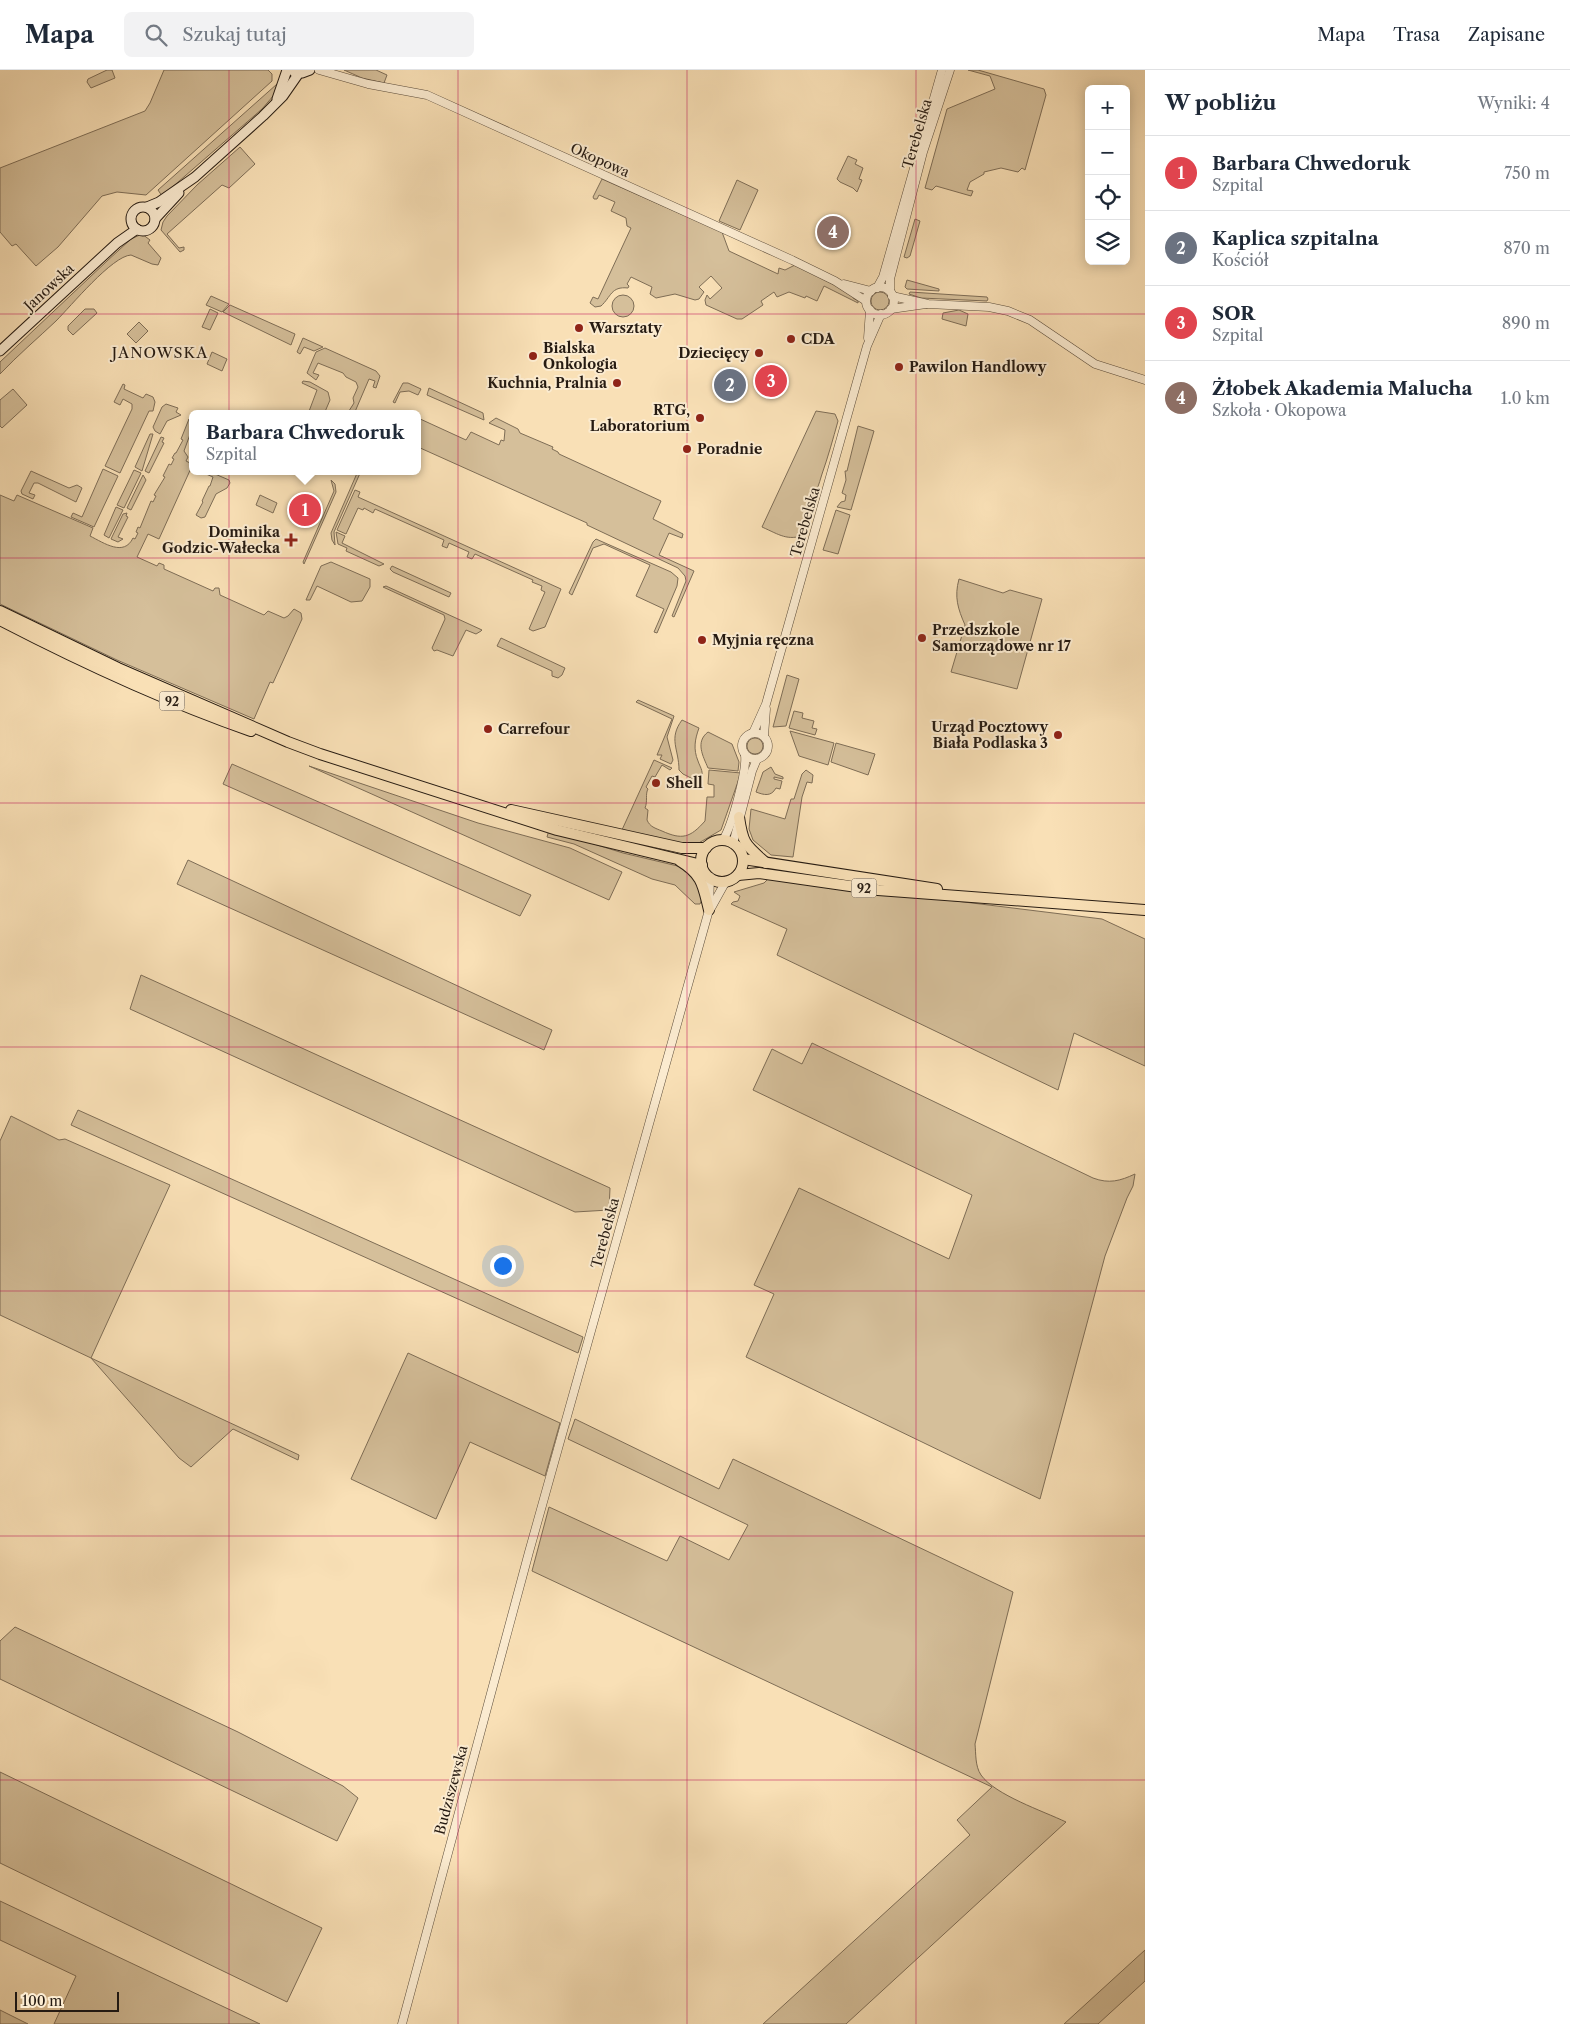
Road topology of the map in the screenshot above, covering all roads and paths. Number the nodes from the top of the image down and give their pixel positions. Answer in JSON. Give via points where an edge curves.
{"nodes":[{"id":1,"x":288,"y":70,"type":"edge"},
{"id":2,"x":310,"y":70,"type":"edge"},
{"id":3,"x":320,"y":70,"type":"edge"},
{"id":4,"x":336,"y":70,"type":"edge"},
{"id":5,"x":942,"y":70,"type":"edge"},
{"id":6,"x":950,"y":70,"type":"edge"},
{"id":7,"x":299,"y":73,"type":"junction"},
{"id":8,"x":349,"y":78,"type":"junction"},
{"id":9,"x":275,"y":104,"type":"junction"},
{"id":10,"x":188,"y":183,"type":"junction"},
{"id":11,"x":147,"y":207,"type":"junction"},
{"id":12,"x":155,"y":219,"type":"junction"},
{"id":13,"x":135,"y":227,"type":"junction"},
{"id":14,"x":835,"y":282,"type":"junction"},
{"id":15,"x":874,"y":289,"type":"junction"},
{"id":16,"x":891,"y":294,"type":"junction"},
{"id":17,"x":866,"y":301,"type":"junction"},
{"id":18,"x":928,"y":304,"type":"junction"},
{"id":19,"x":891,"y":309,"type":"junction"},
{"id":20,"x":870,"y":310,"type":"junction"},
{"id":21,"x":881,"y":314,"type":"junction"},
{"id":22,"x":867,"y":346,"type":"junction"},
{"id":23,"x":0,"y":351,"type":"edge"},
{"id":24,"x":1145,"y":380,"type":"edge"},
{"id":25,"x":0,"y":610,"type":"edge"},
{"id":26,"x":0,"y":620,"type":"edge"},
{"id":27,"x":766,"y":704,"type":"junction"},
{"id":28,"x":753,"y":733,"type":"junction"},
{"id":29,"x":764,"y":736,"type":"junction"},
{"id":30,"x":288,"y":742,"type":"junction"},
{"id":31,"x":745,"y":755,"type":"junction"},
{"id":32,"x":758,"y":759,"type":"junction"},
{"id":33,"x":487,"y":807,"type":"junction"},
{"id":34,"x":739,"y":817,"type":"junction"},
{"id":35,"x":728,"y":842,"type":"junction"},
{"id":36,"x":706,"y":848,"type":"junction"},
{"id":37,"x":672,"y":857,"type":"junction"},
{"id":38,"x":743,"y":859,"type":"junction"},
{"id":39,"x":767,"y":864,"type":"junction"},
{"id":40,"x":702,"y":865,"type":"junction"},
{"id":41,"x":738,"y":875,"type":"junction"},
{"id":42,"x":710,"y":877,"type":"junction"},
{"id":43,"x":726,"y":881,"type":"junction"},
{"id":44,"x":992,"y":897,"type":"junction"},
{"id":45,"x":710,"y":910,"type":"junction"},
{"id":46,"x":1145,"y":910,"type":"edge"},
{"id":47,"x":526,"y":1564,"type":"joint"},
{"id":48,"x":402,"y":2024,"type":"edge"}],
"edges":[{"from":1,"to":7,"type":"main road"},
{"from":1,"to":9,"type":"main road"},
{"from":2,"to":7,"type":"main road"},
{"from":3,"to":8,"type":"street","name":"Okopowa"},
{"from":4,"to":8,"type":"street","name":"Okopowa"},
{"from":5,"to":15,"type":"street","name":"Terebelska","via":[[884,274]]},
{"from":6,"to":16,"type":"street","name":"Terebelska","via":[[890,279]]},
{"from":7,"to":9,"type":"main road"},
{"from":8,"to":14,"type":"street","name":"Okopowa","via":[[427,96]]},
{"from":9,"to":10,"type":"main road"},
{"from":10,"to":11,"type":"main road"},
{"from":10,"to":12,"type":"main road"},
{"from":11,"to":12,"type":"main road"},
{"from":11,"to":13,"type":"main road","via":[[134,211],[131,219]]},
{"from":12,"to":13,"type":"main road","via":[[148,230]]},
{"from":13,"to":23,"type":"main road","name":"Janowska"},
{"from":14,"to":15,"type":"street","name":"Okopowa"},
{"from":14,"to":17,"type":"street","name":"Okopowa"},
{"from":15,"to":16,"type":"street","via":[[884,288]]},
{"from":15,"to":17,"type":"street"},
{"from":16,"to":18,"type":"street"},
{"from":16,"to":19,"type":"street","via":[[894,302]]},
{"from":17,"to":20,"type":"street"},
{"from":18,"to":19,"type":"street"},
{"from":18,"to":24,"type":"street","via":[[1008,311],[1030,320],[1095,364]]},
{"from":19,"to":21,"type":"street"},
{"from":20,"to":21,"type":"street"},
{"from":20,"to":22,"type":"street","name":"Terebelska"},
{"from":21,"to":22,"type":"street","name":"Terebelska"},
{"from":22,"to":27,"type":"street","name":"Terebelska"},
{"from":25,"to":30,"type":"main road","number":"92","via":[[118,668]]},
{"from":26,"to":30,"type":"main road","number":"92","via":[[176,702]]},
{"from":27,"to":28,"type":"street","name":"Terebelska"},
{"from":27,"to":29,"type":"street","name":"Terebelska"},
{"from":28,"to":29,"type":"street"},
{"from":28,"to":31,"type":"street","via":[[742,741]]},
{"from":29,"to":32,"type":"street","via":[[768,748]]},
{"from":30,"to":33,"type":"main road","number":"92","via":[[390,778]]},
{"from":31,"to":32,"type":"street"},
{"from":31,"to":35,"type":"street","via":[[745,769],[728,830]]},
{"from":32,"to":34,"type":"street"},
{"from":33,"to":36,"type":"main road","number":"92","via":[[682,848]]},
{"from":33,"to":37,"type":"main road","number":"92","via":[[564,832]]},
{"from":34,"to":35,"type":"street"},
{"from":34,"to":39,"type":"main road","via":[[746,846]]},
{"from":35,"to":36,"type":"main road","number":"92","via":[[712,842]]},
{"from":35,"to":38,"type":"main road","via":[[740,850]]},
{"from":36,"to":40,"type":"main road"},
{"from":37,"to":40,"type":"main road","number":"92"},
{"from":37,"to":45,"type":"main road","via":[[698,876]]},
{"from":38,"to":39,"type":"main road","number":"92"},
{"from":38,"to":41,"type":"main road"},
{"from":39,"to":44,"type":"main road","number":"92"},
{"from":40,"to":42,"type":"main road"},
{"from":41,"to":43,"type":"main road","number":"92"},
{"from":41,"to":44,"type":"main road","number":"92","via":[[759,873],[878,890]]},
{"from":42,"to":43,"type":"main road"},
{"from":42,"to":45,"type":"street","name":"Terebelska"},
{"from":43,"to":45,"type":"street","name":"Terebelska"},
{"from":44,"to":46,"type":"main road","number":"92"},
{"from":45,"to":47,"type":"street","name":"Terebelska"},
{"from":47,"to":48,"type":"street","name":"Budziszewska"}]}
